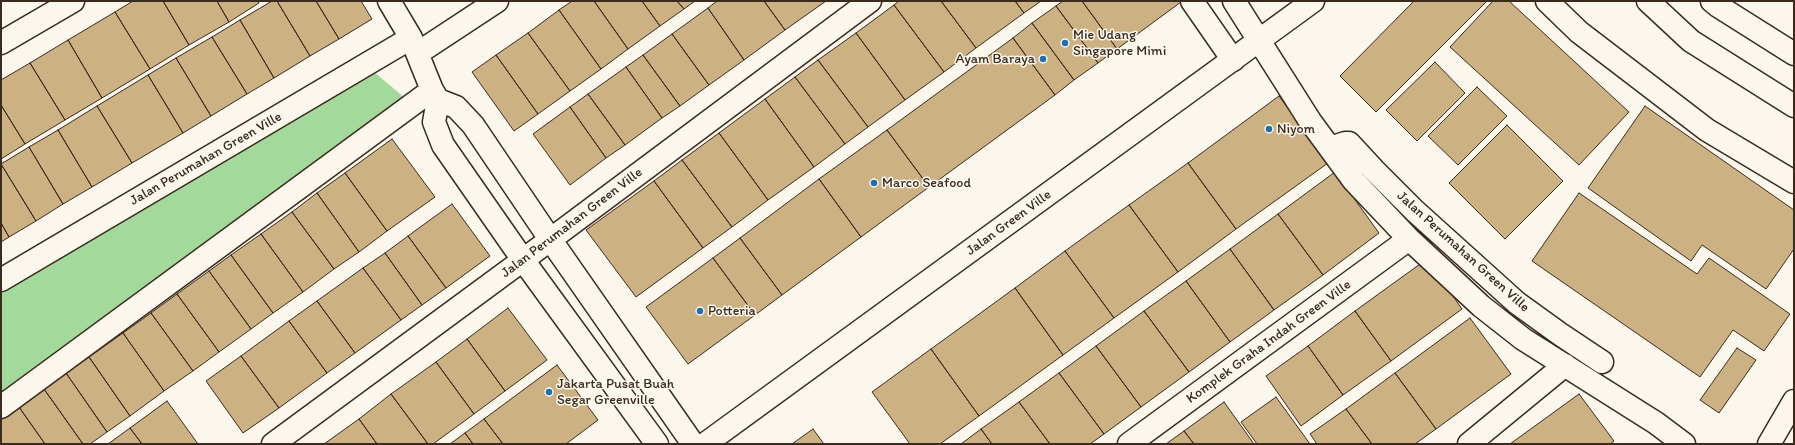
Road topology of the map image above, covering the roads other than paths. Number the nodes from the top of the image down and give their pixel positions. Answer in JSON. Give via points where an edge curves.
{"nodes":[{"id":1,"x":73,"y":1,"type":"edge"},
{"id":2,"x":389,"y":1,"type":"edge"},
{"id":3,"x":497,"y":1,"type":"edge"},
{"id":4,"x":870,"y":1,"type":"edge"},
{"id":5,"x":1192,"y":1,"type":"edge"},
{"id":6,"x":1234,"y":1,"type":"edge"},
{"id":7,"x":1313,"y":1,"type":"edge"},
{"id":8,"x":1547,"y":1,"type":"edge"},
{"id":9,"x":1648,"y":1,"type":"edge"},
{"id":10,"x":1712,"y":1,"type":"edge"},
{"id":11,"x":1259,"y":41,"type":"junction"},
{"id":12,"x":1,"y":43,"type":"edge"},
{"id":13,"x":415,"y":46,"type":"junction"},
{"id":14,"x":1794,"y":54,"type":"edge"},
{"id":15,"x":1233,"y":60,"type":"junction"},
{"id":16,"x":435,"y":95,"type":"junction"},
{"id":17,"x":1794,"y":106,"type":"edge"},
{"id":18,"x":1330,"y":148,"type":"junction"},
{"id":19,"x":1794,"y":182,"type":"edge"},
{"id":20,"x":1415,"y":211,"type":"junction"},
{"id":21,"x":1404,"y":234,"type":"junction"},
{"id":22,"x":550,"y":239,"type":"junction"},
{"id":23,"x":523,"y":260,"type":"junction"},
{"id":24,"x":1,"y":280,"type":"edge"},
{"id":25,"x":1560,"y":334,"type":"junction"},
{"id":26,"x":1547,"y":354,"type":"junction"},
{"id":27,"x":1602,"y":362,"type":"dead end"},
{"id":28,"x":1565,"y":365,"type":"junction"},
{"id":29,"x":1794,"y":401,"type":"edge"},
{"id":30,"x":1,"y":407,"type":"edge"},
{"id":31,"x":273,"y":444,"type":"edge"},
{"id":32,"x":657,"y":444,"type":"edge"},
{"id":33,"x":693,"y":444,"type":"edge"},
{"id":34,"x":705,"y":444,"type":"edge"},
{"id":35,"x":1129,"y":444,"type":"edge"},
{"id":36,"x":1469,"y":444,"type":"edge"},
{"id":37,"x":1684,"y":444,"type":"edge"},
{"id":38,"x":1769,"y":444,"type":"edge"}],
"edges":[{"from":1,"to":12,"type":"street"},
{"from":2,"to":13,"type":"street"},
{"from":3,"to":13,"type":"street","name":"Jalan Perumahan Green Ville"},
{"from":4,"to":22,"type":"street","name":"Jalan Perumahan Green Ville"},
{"from":5,"to":15,"type":"street"},
{"from":6,"to":11,"type":"street","name":"Jalan Perumahan Green Ville"},
{"from":7,"to":11,"type":"street","name":"Jalan Green Ville"},
{"from":8,"to":19,"type":"street","via":[[1579,32],[1707,130]]},
{"from":9,"to":17,"type":"street","via":[[1691,41]]},
{"from":10,"to":14,"type":"street"},
{"from":11,"to":15,"type":"street","name":"Jalan Green Ville"},
{"from":11,"to":18,"type":"street","name":"Jalan Perumahan Green Ville"},
{"from":13,"to":16,"type":"street"},
{"from":13,"to":24,"type":"street","name":"Jalan Perumahan Green Ville"},
{"from":15,"to":34,"type":"street","name":"Jalan Green Ville"},
{"from":16,"to":22,"type":"street","via":[[456,108],[473,125]]},
{"from":16,"to":23,"type":"street","via":[[434,122],[443,145]]},
{"from":16,"to":30,"type":"street"},
{"from":18,"to":20,"type":"street","name":"Jalan Perumahan Green Ville","via":[[1350,143]]},
{"from":18,"to":21,"type":"street","name":"Jalan Perumahan Green Ville","via":[[1354,181]]},
{"from":20,"to":21,"type":"street","name":"Komplek Graha Indah Green Ville"},
{"from":20,"to":25,"type":"street","name":"Jalan Perumahan Green Ville","via":[[1517,303]]},
{"from":21,"to":26,"type":"street","name":"Jalan Perumahan Green Ville","via":[[1481,306]]},
{"from":21,"to":35,"type":"street","name":"Komplek Graha Indah Green Ville"},
{"from":22,"to":23,"type":"street","name":"Jalan Perumahan Green Ville"},
{"from":22,"to":33,"type":"street"},
{"from":23,"to":31,"type":"street","name":"Jalan Perumahan Green Ville"},
{"from":23,"to":32,"type":"street"},
{"from":25,"to":26,"type":"street"},
{"from":25,"to":27,"type":"street","name":"Jalan Perumahan Green Ville"},
{"from":26,"to":28,"type":"street","name":"Jalan Perumahan Green Ville"},
{"from":28,"to":36,"type":"street"},
{"from":28,"to":37,"type":"street","name":"Jalan Perumahan Green Ville"},
{"from":29,"to":38,"type":"street"}]}
